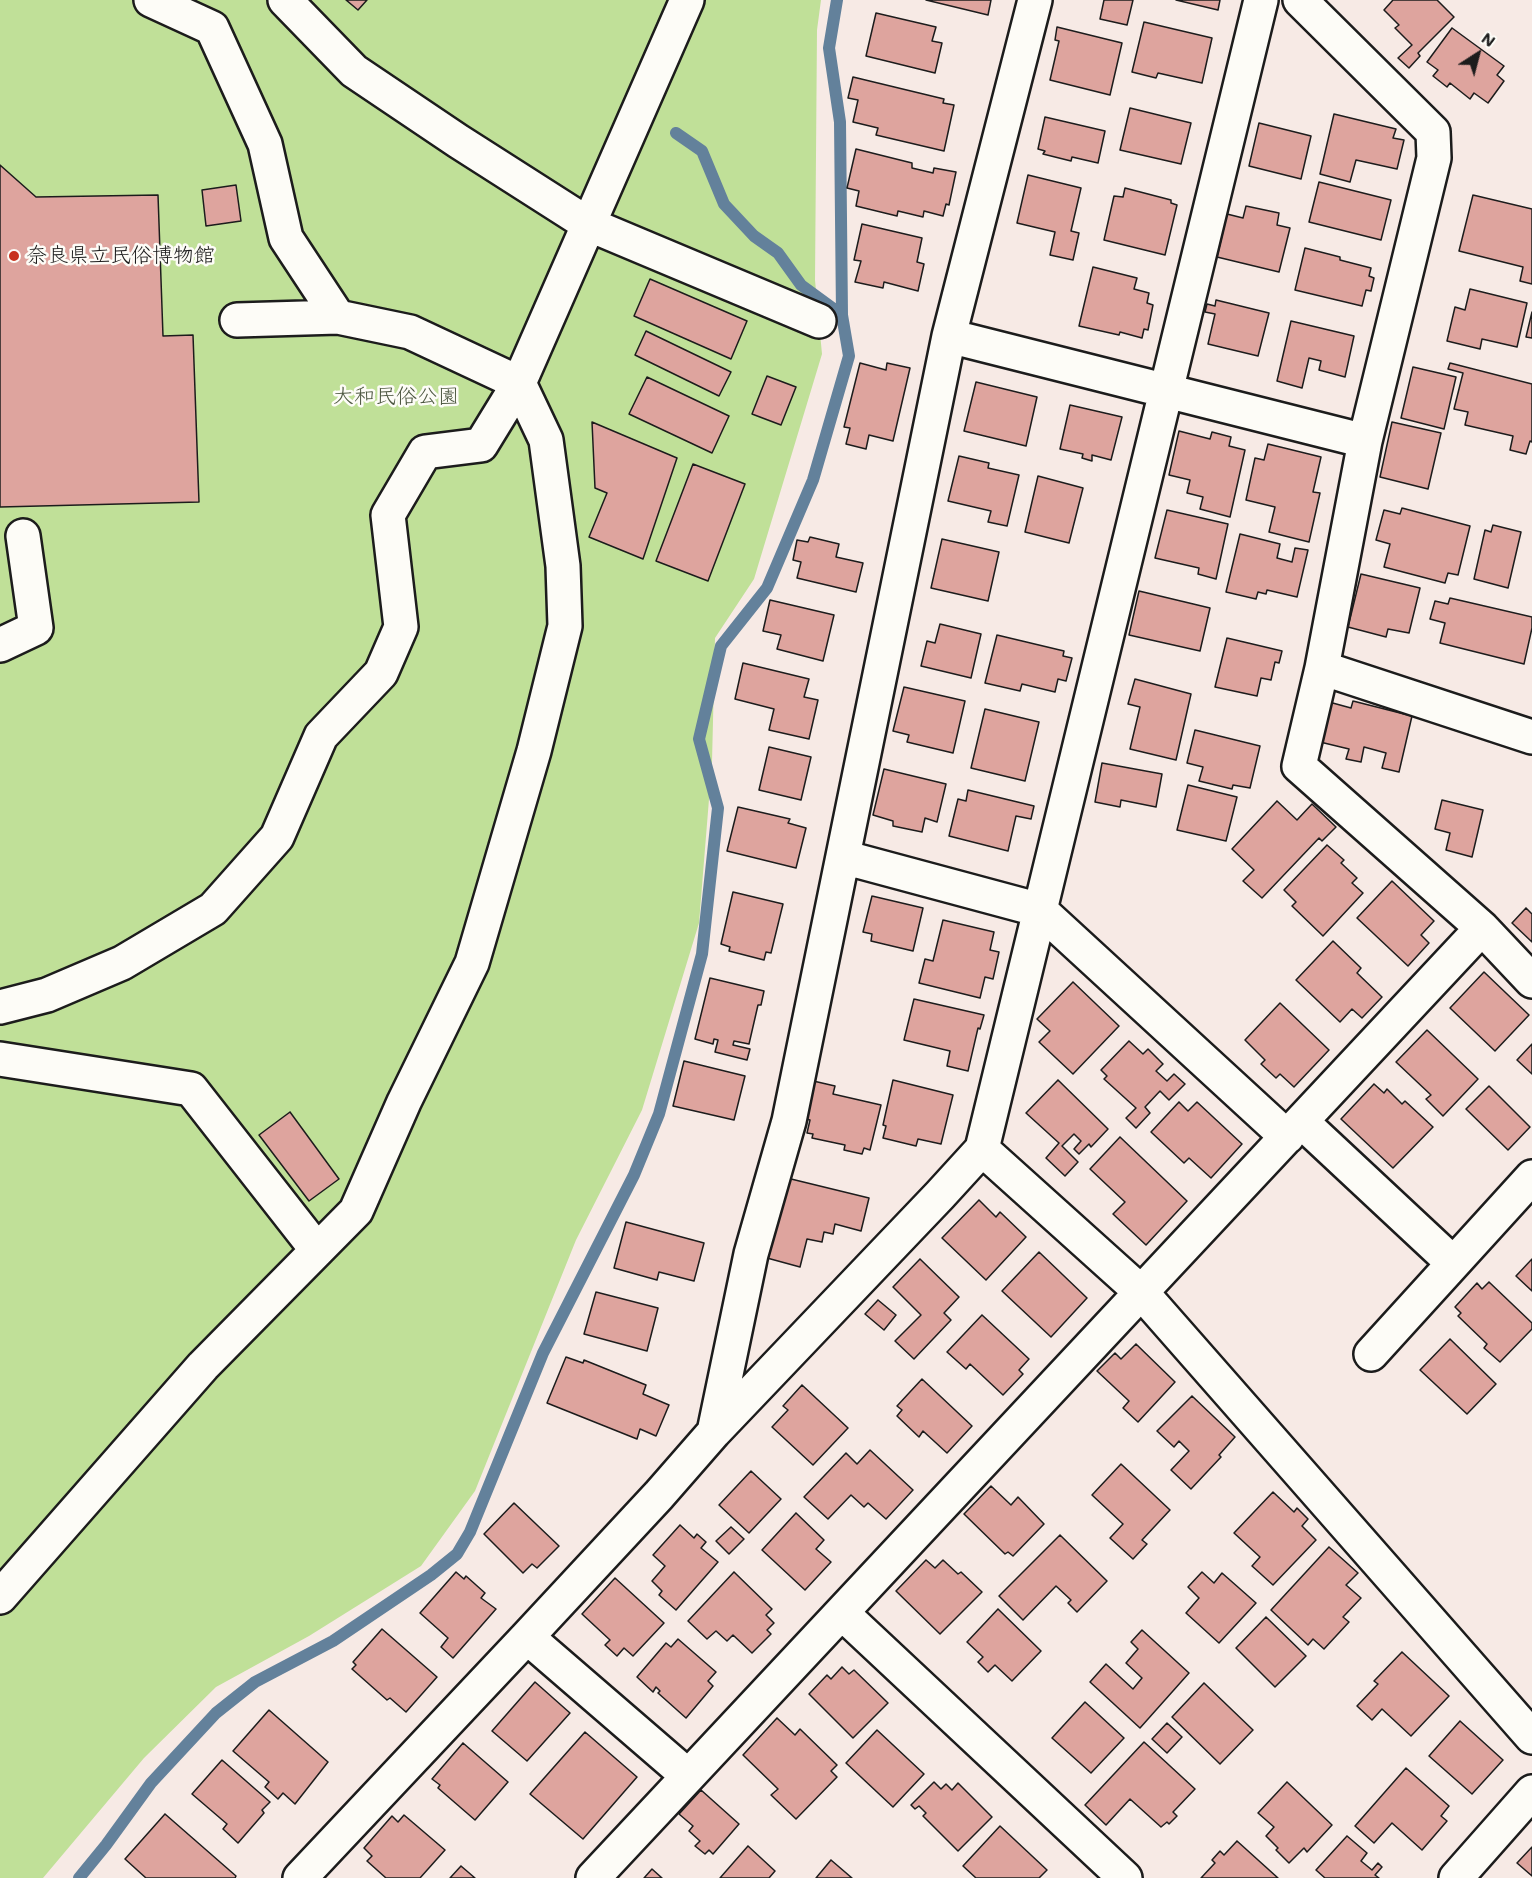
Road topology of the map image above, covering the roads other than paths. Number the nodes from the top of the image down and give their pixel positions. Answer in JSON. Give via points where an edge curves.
{"nodes":[{"id":1,"x":151,"y":0,"type":"edge"},
{"id":2,"x":285,"y":0,"type":"edge"},
{"id":3,"x":687,"y":0,"type":"edge"},
{"id":4,"x":1035,"y":0,"type":"edge"},
{"id":5,"x":1261,"y":0,"type":"edge"},
{"id":6,"x":1300,"y":0,"type":"edge"},
{"id":7,"x":588,"y":224,"type":"junction"},
{"id":8,"x":338,"y":317,"type":"junction"},
{"id":9,"x":237,"y":320,"type":"dead end"},
{"id":10,"x":819,"y":321,"type":"dead end"},
{"id":11,"x":949,"y":336,"type":"junction"},
{"id":12,"x":519,"y":383,"type":"junction"},
{"id":13,"x":1166,"y":391,"type":"junction"},
{"id":14,"x":1365,"y":441,"type":"junction"},
{"id":15,"x":23,"y":536,"type":"dead end"},
{"id":16,"x":0,"y":645,"type":"edge"},
{"id":17,"x":1322,"y":668,"type":"junction"},
{"id":18,"x":1532,"y":737,"type":"edge"},
{"id":19,"x":843,"y":857,"type":"junction"},
{"id":20,"x":1040,"y":910,"type":"junction"},
{"id":21,"x":1482,"y":928,"type":"junction"},
{"id":22,"x":1532,"y":981,"type":"edge"},
{"id":23,"x":0,"y":1007,"type":"edge"},
{"id":24,"x":0,"y":1059,"type":"edge"},
{"id":25,"x":1295,"y":1130,"type":"junction"},
{"id":26,"x":982,"y":1149,"type":"junction"},
{"id":27,"x":1532,"y":1177,"type":"edge"},
{"id":28,"x":317,"y":1250,"type":"junction"},
{"id":29,"x":1453,"y":1263,"type":"junction"},
{"id":30,"x":1142,"y":1293,"type":"junction"},
{"id":31,"x":1371,"y":1354,"type":"dead end"},
{"id":32,"x":714,"y":1432,"type":"junction"},
{"id":33,"x":0,"y":1597,"type":"edge"},
{"id":34,"x":842,"y":1613,"type":"junction"},
{"id":35,"x":527,"y":1637,"type":"junction"},
{"id":36,"x":1532,"y":1737,"type":"edge"},
{"id":37,"x":688,"y":1776,"type":"junction"},
{"id":38,"x":1532,"y":1792,"type":"edge"},
{"id":39,"x":300,"y":1878,"type":"edge"},
{"id":40,"x":593,"y":1878,"type":"edge"},
{"id":41,"x":1125,"y":1878,"type":"edge"},
{"id":42,"x":1456,"y":1878,"type":"edge"}],
"edges":[{"from":1,"to":8,"type":"street","via":[[212,28],[265,144],[286,238]]},
{"from":2,"to":7,"type":"street","via":[[354,71]]},
{"from":3,"to":7,"type":"street"},
{"from":4,"to":11,"type":"street"},
{"from":5,"to":13,"type":"street"},
{"from":6,"to":14,"type":"street","via":[[1433,132],[1434,158]]},
{"from":7,"to":10,"type":"street"},
{"from":7,"to":12,"type":"street"},
{"from":8,"to":9,"type":"street"},
{"from":8,"to":12,"type":"street","via":[[410,332]]},
{"from":11,"to":13,"type":"street"},
{"from":11,"to":19,"type":"street"},
{"from":12,"to":23,"type":"street","via":[[481,445],[425,452],[388,515],[401,627],[381,673],[321,736],[277,837],[213,909],[122,963],[47,995]]},
{"from":12,"to":28,"type":"street","via":[[546,440],[563,566],[565,626],[534,751],[472,963],[356,1211]]},
{"from":13,"to":14,"type":"street"},
{"from":13,"to":20,"type":"street"},
{"from":14,"to":17,"type":"street"},
{"from":15,"to":16,"type":"street","via":[[36,628]]},
{"from":17,"to":18,"type":"street"},
{"from":17,"to":21,"type":"street","via":[[1299,766]]},
{"from":19,"to":20,"type":"street"},
{"from":19,"to":32,"type":"street","via":[[789,1120],[751,1254]]},
{"from":20,"to":25,"type":"street"},
{"from":20,"to":26,"type":"street"},
{"from":21,"to":22,"type":"street"},
{"from":21,"to":25,"type":"street"},
{"from":24,"to":28,"type":"street","via":[[191,1089]]},
{"from":25,"to":29,"type":"street"},
{"from":25,"to":30,"type":"street"},
{"from":26,"to":30,"type":"street"},
{"from":26,"to":32,"type":"street"},
{"from":27,"to":29,"type":"street"},
{"from":28,"to":33,"type":"street","via":[[202,1366]]},
{"from":29,"to":31,"type":"street"},
{"from":30,"to":34,"type":"street"},
{"from":30,"to":36,"type":"street"},
{"from":32,"to":35,"type":"street"},
{"from":34,"to":37,"type":"street"},
{"from":34,"to":41,"type":"street"},
{"from":35,"to":37,"type":"street"},
{"from":35,"to":39,"type":"street"},
{"from":37,"to":40,"type":"street"},
{"from":38,"to":42,"type":"street"}]}
